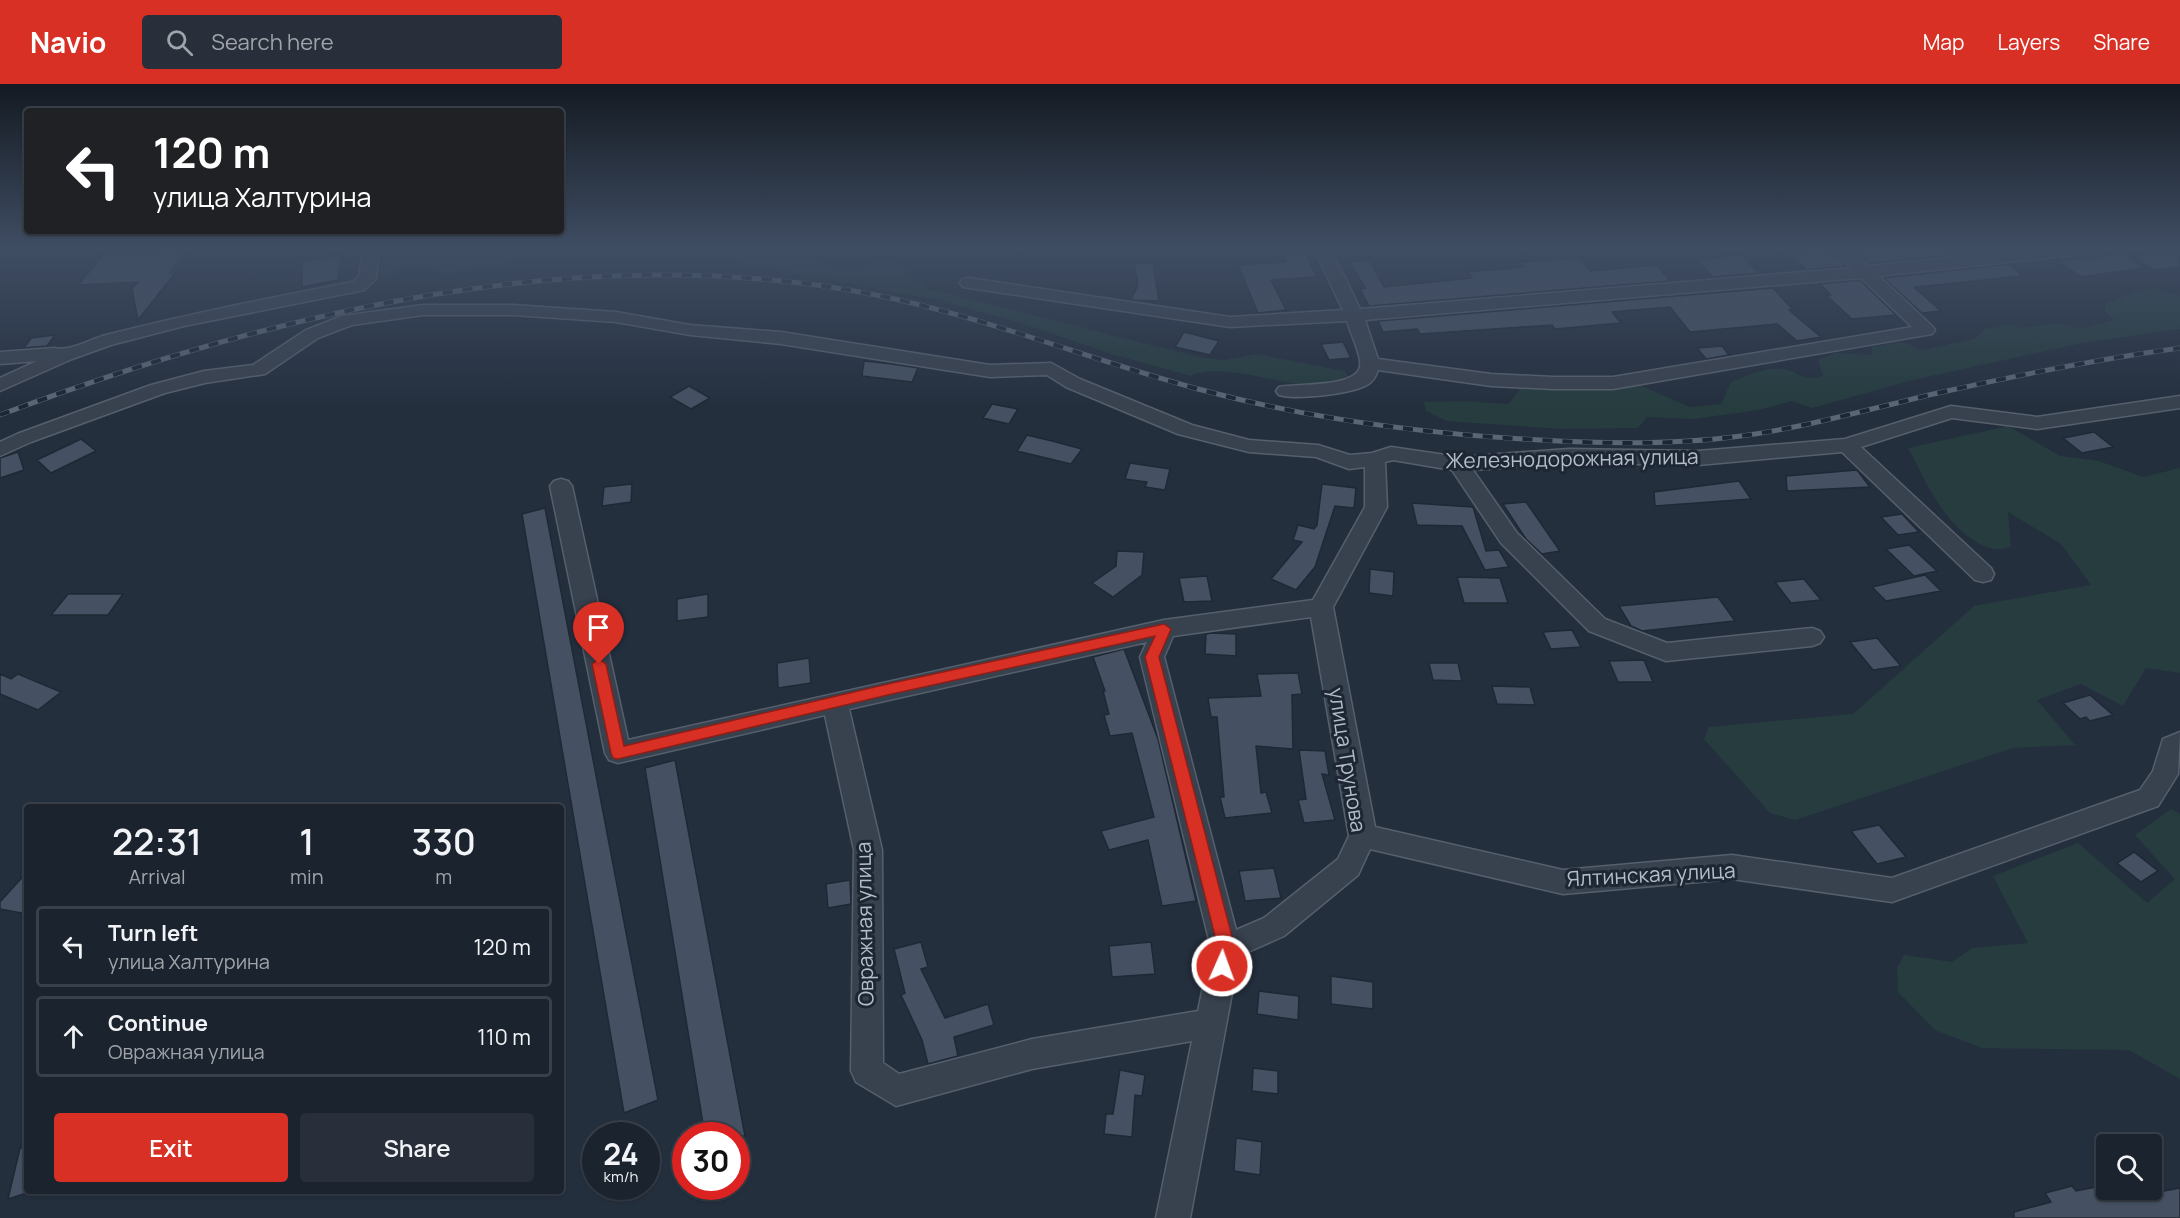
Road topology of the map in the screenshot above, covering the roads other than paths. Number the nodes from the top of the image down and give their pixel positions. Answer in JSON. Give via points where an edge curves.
{"nodes":[{"id":1,"x":292,"y":300,"type":"edge"},
{"id":2,"x":1082,"y":300,"type":"edge"},
{"id":3,"x":1347,"y":300,"type":"edge"},
{"id":4,"x":1533,"y":300,"type":"edge"},
{"id":5,"x":1894,"y":300,"type":"edge"},
{"id":6,"x":1354,"y":315,"type":"junction"},
{"id":7,"x":65,"y":355,"type":"junction"},
{"id":8,"x":0,"y":358,"type":"edge"},
{"id":9,"x":1370,"y":363,"type":"junction"},
{"id":10,"x":0,"y":385,"type":"edge"},
{"id":11,"x":1286,"y":391,"type":"dead end"},
{"id":12,"x":2180,"y":402,"type":"edge"},
{"id":13,"x":1847,"y":445,"type":"junction"},
{"id":14,"x":0,"y":450,"type":"edge"},
{"id":15,"x":1459,"y":464,"type":"junction"},
{"id":16,"x":1367,"y":466,"type":"junction"},
{"id":17,"x":561,"y":486,"type":"dead end"},
{"id":18,"x":1983,"y":574,"type":"dead end"},
{"id":19,"x":1321,"y":607,"type":"junction"},
{"id":20,"x":1164,"y":629,"type":"junction"},
{"id":21,"x":1812,"y":637,"type":"dead end"},
{"id":22,"x":835,"y":703,"type":"junction"},
{"id":23,"x":2180,"y":742,"type":"edge"},
{"id":24,"x":1363,"y":836,"type":"junction"},
{"id":25,"x":1226,"y":948,"type":"junction"},
{"id":26,"x":1212,"y":1023,"type":"junction"},
{"id":27,"x":1173,"y":1218,"type":"edge"}],
"edges":[{"from":1,"to":7,"type":"street","via":[[183,321]]},
{"from":2,"to":6,"type":"street","via":[[1230,322]]},
{"from":3,"to":6,"type":"street"},
{"from":4,"to":6,"type":"street"},
{"from":5,"to":9,"type":"street","via":[[1926,330],[1613,383],[1515,381]]},
{"from":6,"to":9,"type":"street"},
{"from":7,"to":8,"type":"street"},
{"from":7,"to":10,"type":"street"},
{"from":9,"to":11,"type":"street","via":[[1367,375],[1360,381],[1327,389]]},
{"from":12,"to":13,"type":"street","name":"Железнодорожная улица","via":[[2037,423],[1951,412]]},
{"from":13,"to":15,"type":"street","name":"Железнодорожная улица","via":[[1698,458],[1569,456]]},
{"from":13,"to":18,"type":"street"},
{"from":14,"to":16,"type":"street","name":"Железнодорожная улица","via":[[158,389],[204,376],[258,370],[312,334],[348,320],[423,310],[501,309],[616,317],[990,371],[1051,369],[1073,383],[1185,430],[1249,446],[1318,451]]},
{"from":15,"to":16,"type":"street","name":"Железнодорожная улица","via":[[1391,453]]},
{"from":15,"to":21,"type":"street","via":[[1509,538],[1597,625],[1666,652]]},
{"from":16,"to":19,"type":"street","via":[[1376,507]]},
{"from":17,"to":22,"type":"street","via":[[618,753]]},
{"from":19,"to":20,"type":"street"},
{"from":19,"to":24,"type":"street","name":"улица Трунова"},
{"from":20,"to":22,"type":"street"},
{"from":20,"to":25,"type":"street","via":[[1152,657]]},
{"from":22,"to":26,"type":"street","name":"Овражная улица","via":[[868,850],[867,1071],[896,1090],[1032,1054]]},
{"from":23,"to":24,"type":"street","name":"Ялтинская улица","via":[[2172,746],[2164,774],[2149,798],[1892,890],[1732,867],[1563,882]]},
{"from":24,"to":25,"type":"street","name":"улица Трунова","via":[[1348,867],[1274,927]]},
{"from":25,"to":26,"type":"street"},
{"from":26,"to":27,"type":"street"}]}
